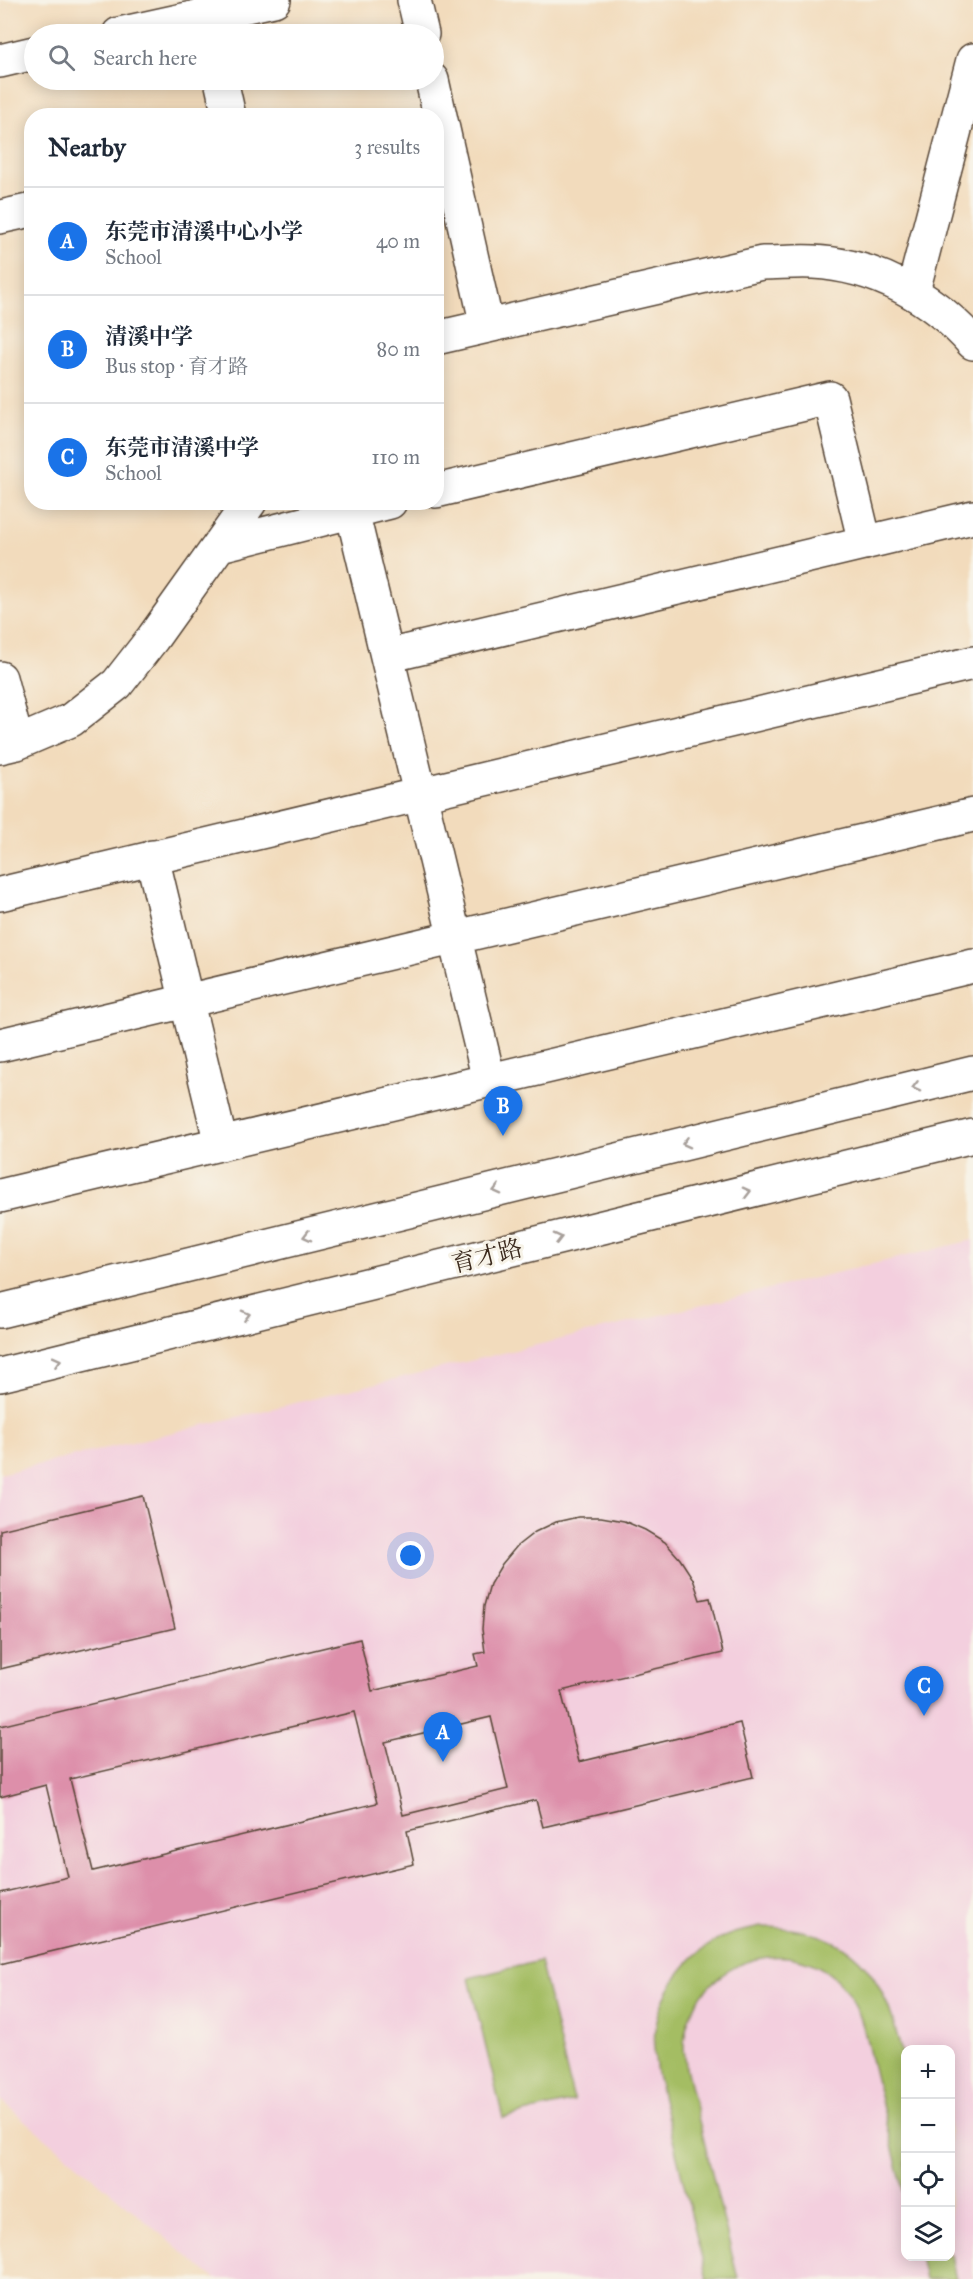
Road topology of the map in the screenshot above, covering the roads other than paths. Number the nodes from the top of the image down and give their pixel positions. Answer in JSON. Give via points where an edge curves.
{"nodes":[{"id":1,"x":274,"y":0,"type":"edge"},
{"id":2,"x":414,"y":0,"type":"edge"},
{"id":3,"x":211,"y":24,"type":"edge"},
{"id":4,"x":420,"y":24,"type":"edge"},
{"id":5,"x":24,"y":55,"type":"edge"},
{"id":6,"x":973,"y":60,"type":"edge"},
{"id":7,"x":0,"y":61,"type":"edge"},
{"id":8,"x":223,"y":90,"type":"edge"},
{"id":9,"x":434,"y":90,"type":"edge"},
{"id":10,"x":227,"y":108,"type":"edge"},
{"id":11,"x":437,"y":108,"type":"edge"},
{"id":12,"x":444,"y":141,"type":"edge"},
{"id":13,"x":24,"y":212,"type":"edge"},
{"id":14,"x":0,"y":217,"type":"edge"},
{"id":15,"x":913,"y":291,"type":"junction"},
{"id":16,"x":487,"y":326,"type":"junction"},
{"id":17,"x":444,"y":336,"type":"edge"},
{"id":18,"x":973,"y":343,"type":"edge"},
{"id":19,"x":444,"y":489,"type":"edge"},
{"id":20,"x":244,"y":510,"type":"edge"},
{"id":21,"x":356,"y":510,"type":"edge"},
{"id":22,"x":352,"y":511,"type":"junction"},
{"id":23,"x":973,"y":517,"type":"edge"},
{"id":24,"x":865,"y":543,"type":"junction"},
{"id":25,"x":220,"y":545,"type":"junction"},
{"id":26,"x":387,"y":656,"type":"junction"},
{"id":27,"x":973,"y":663,"type":"edge"},
{"id":28,"x":0,"y":678,"type":"edge"},
{"id":29,"x":9,"y":745,"type":"edge"},
{"id":30,"x":420,"y":794,"type":"junction"},
{"id":31,"x":973,"y":815,"type":"edge"},
{"id":32,"x":152,"y":857,"type":"junction"},
{"id":33,"x":0,"y":894,"type":"edge"},
{"id":34,"x":454,"y":938,"type":"junction"},
{"id":35,"x":973,"y":966,"type":"edge"},
{"id":36,"x":187,"y":1001,"type":"junction"},
{"id":37,"x":0,"y":1045,"type":"edge"},
{"id":38,"x":973,"y":1073,"type":"edge"},
{"id":39,"x":489,"y":1080,"type":"junction"},
{"id":40,"x":973,"y":1136,"type":"edge"},
{"id":41,"x":221,"y":1144,"type":"junction"},
{"id":42,"x":0,"y":1196,"type":"edge"},
{"id":43,"x":0,"y":1311,"type":"edge"},
{"id":44,"x":0,"y":1375,"type":"edge"}],
"edges":[{"from":1,"to":3,"type":"main road"},
{"from":2,"to":4,"type":"main road"},
{"from":5,"to":7,"type":"main road"},
{"from":6,"to":15,"type":"main road"},
{"from":8,"to":10,"type":"main road"},
{"from":9,"to":11,"type":"main road"},
{"from":12,"to":16,"type":"main road"},
{"from":13,"to":14,"type":"main road"},
{"from":15,"to":16,"type":"main road","via":[[865,271],[814,262],[762,263]]},
{"from":15,"to":18,"type":"main road","via":[[955,322]]},
{"from":16,"to":17,"type":"main road"},
{"from":19,"to":24,"type":"main road","via":[[830,398]]},
{"from":20,"to":25,"type":"main road"},
{"from":21,"to":22,"type":"main road"},
{"from":22,"to":25,"type":"main road"},
{"from":22,"to":26,"type":"main road"},
{"from":23,"to":24,"type":"main road"},
{"from":24,"to":26,"type":"main road"},
{"from":25,"to":29,"type":"main road","via":[[117,684],[71,720]]},
{"from":26,"to":30,"type":"main road"},
{"from":27,"to":30,"type":"main road"},
{"from":28,"to":29,"type":"main road"},
{"from":30,"to":32,"type":"main road"},
{"from":30,"to":34,"type":"main road"},
{"from":31,"to":34,"type":"main road"},
{"from":32,"to":33,"type":"main road"},
{"from":32,"to":36,"type":"main road"},
{"from":34,"to":36,"type":"main road"},
{"from":34,"to":39,"type":"main road"},
{"from":35,"to":39,"type":"main road"},
{"from":36,"to":37,"type":"main road"},
{"from":36,"to":41,"type":"main road"},
{"from":38,"to":43,"type":"main road","one_way":true},
{"from":39,"to":41,"type":"main road"},
{"from":44,"to":40,"type":"main road","name":"育才路","one_way":true},
{"from":41,"to":42,"type":"main road"}]}
